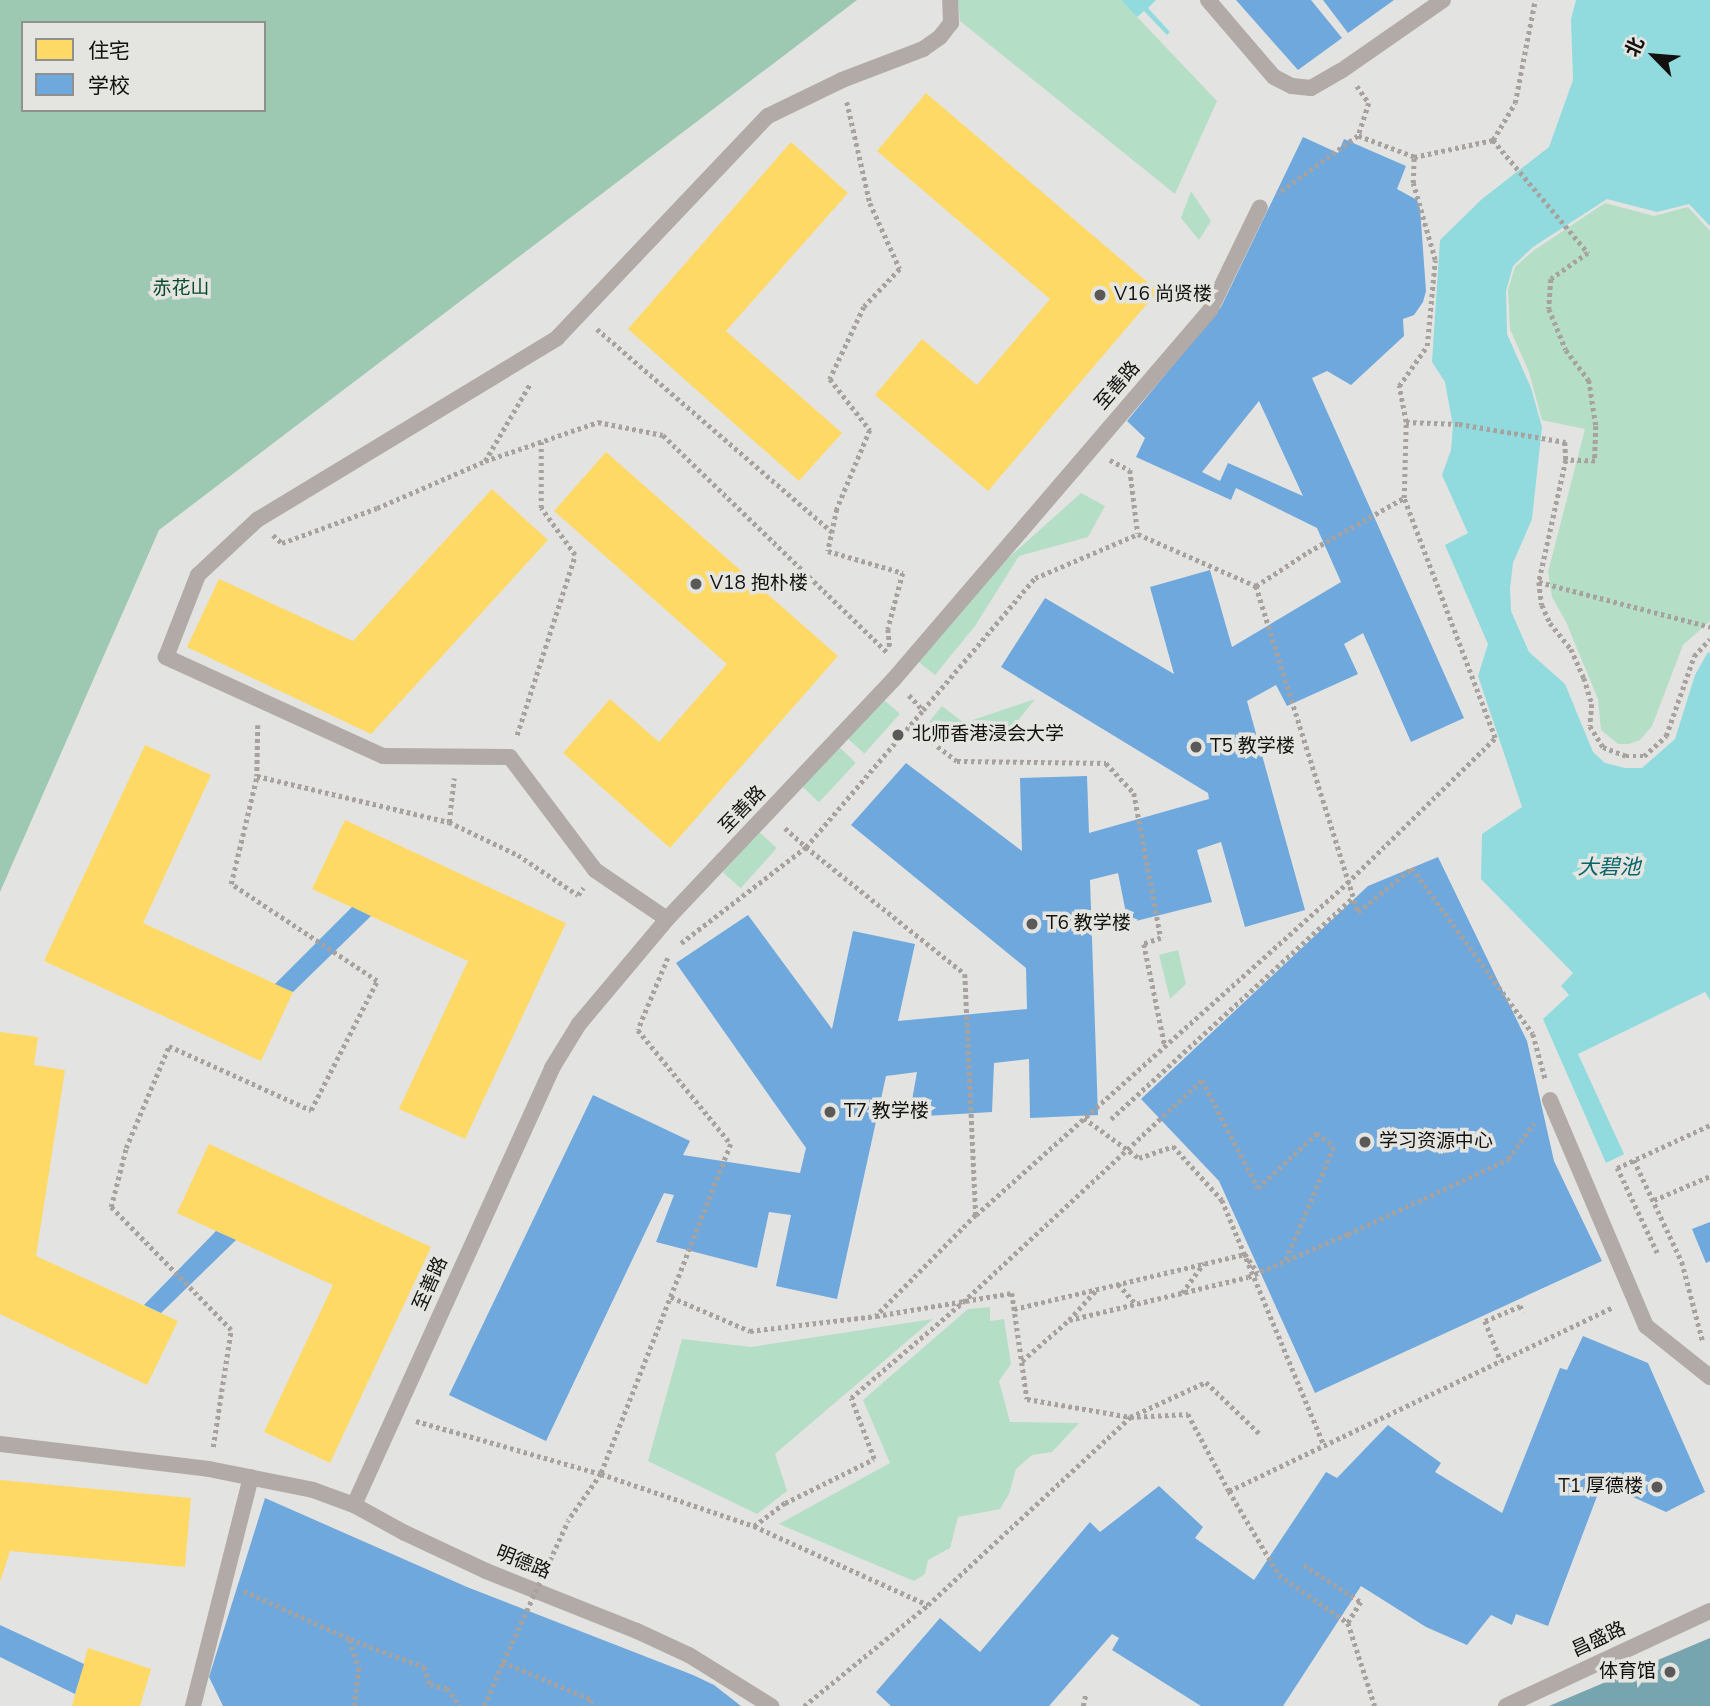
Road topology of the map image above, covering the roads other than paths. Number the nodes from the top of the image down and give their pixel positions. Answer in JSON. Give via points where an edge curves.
{"nodes":[{"id":1,"x":950,"y":0,"type":"edge"},
{"id":2,"x":1208,"y":0,"type":"edge"},
{"id":3,"x":1443,"y":0,"type":"edge"},
{"id":4,"x":1261,"y":207,"type":"road end"},
{"id":5,"x":667,"y":919,"type":"junction"},
{"id":6,"x":1550,"y":1100,"type":"road end"},
{"id":7,"x":1710,"y":1377,"type":"edge"},
{"id":8,"x":0,"y":1444,"type":"edge"},
{"id":9,"x":251,"y":1477,"type":"junction"},
{"id":10,"x":354,"y":1504,"type":"junction"},
{"id":11,"x":1710,"y":1611,"type":"edge"},
{"id":12,"x":193,"y":1706,"type":"edge"},
{"id":13,"x":771,"y":1706,"type":"edge"},
{"id":14,"x":1506,"y":1706,"type":"edge"}],
"edges":[{"from":1,"to":5,"type":"lane","via":[[951,23],[923,49],[842,80],[768,116],[557,338],[257,520],[198,575],[166,657],[383,756],[510,757],[595,870]]},
{"from":2,"to":3,"type":"lane","via":[[1274,77],[1311,88]]},
{"from":4,"to":5,"type":"lane","name":"至善路","via":[[1210,310],[894,679]]},
{"from":5,"to":10,"type":"lane","name":"至善路","via":[[579,1024],[552,1068]]},
{"from":6,"to":7,"type":"lane","via":[[1646,1326]]},
{"from":8,"to":9,"type":"lane","name":"明德路"},
{"from":9,"to":10,"type":"lane","name":"明德路"},
{"from":9,"to":12,"type":"lane"},
{"from":10,"to":13,"type":"lane","name":"明德路","via":[[486,1571],[689,1655]]},
{"from":11,"to":14,"type":"lane","name":"昌盛路"}]}
